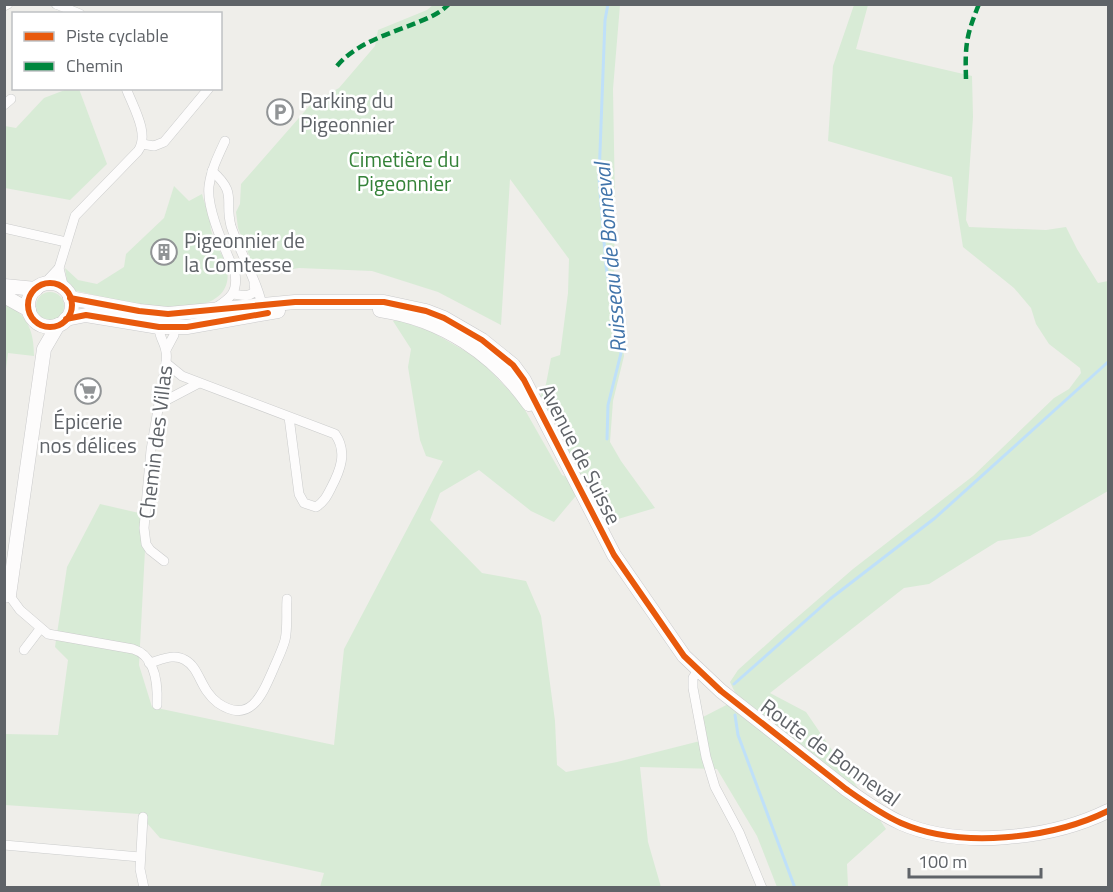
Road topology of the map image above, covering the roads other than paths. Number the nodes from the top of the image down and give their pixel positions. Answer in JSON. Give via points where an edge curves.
{"nodes":[{"id":1,"x":56,"y":4,"type":"edge"},
{"id":2,"x":75,"y":12,"type":"edge"},
{"id":3,"x":127,"y":90,"type":"edge"},
{"id":4,"x":207,"y":90,"type":"edge"},
{"id":5,"x":225,"y":141,"type":"dead end"},
{"id":6,"x":142,"y":144,"type":"junction"},
{"id":7,"x":212,"y":171,"type":"junction"},
{"id":8,"x":4,"y":228,"type":"edge"},
{"id":9,"x":66,"y":242,"type":"junction"},
{"id":10,"x":59,"y":268,"type":"junction"},
{"id":11,"x":254,"y":284,"type":"junction"},
{"id":12,"x":4,"y":285,"type":"edge"},
{"id":13,"x":40,"y":287,"type":"junction"},
{"id":14,"x":67,"y":293,"type":"junction"},
{"id":15,"x":233,"y":294,"type":"junction"},
{"id":16,"x":4,"y":296,"type":"edge"},
{"id":17,"x":262,"y":309,"type":"junction"},
{"id":18,"x":29,"y":310,"type":"junction"},
{"id":19,"x":213,"y":310,"type":"junction"},
{"id":20,"x":171,"y":320,"type":"junction"},
{"id":21,"x":37,"y":322,"type":"junction"},
{"id":22,"x":62,"y":322,"type":"junction"},
{"id":23,"x":159,"y":327,"type":"junction"},
{"id":24,"x":44,"y":349,"type":"junction"},
{"id":25,"x":166,"y":350,"type":"junction"},
{"id":26,"x":166,"y":363,"type":"junction"},
{"id":27,"x":199,"y":383,"type":"junction"},
{"id":28,"x":159,"y":404,"type":"junction"},
{"id":29,"x":289,"y":417,"type":"junction"},
{"id":30,"x":164,"y":561,"type":"dead end"},
{"id":31,"x":7,"y":596,"type":"edge"},
{"id":32,"x":287,"y":599,"type":"dead end"},
{"id":33,"x":40,"y":628,"type":"junction"},
{"id":34,"x":24,"y":650,"type":"dead end"},
{"id":35,"x":149,"y":663,"type":"junction"},
{"id":36,"x":698,"y":670,"type":"junction"},
{"id":37,"x":157,"y":705,"type":"dead end"},
{"id":38,"x":1108,"y":803,"type":"edge"},
{"id":39,"x":1108,"y":811,"type":"edge"},
{"id":40,"x":143,"y":817,"type":"dead end"},
{"id":41,"x":1063,"y":827,"type":"junction"},
{"id":42,"x":4,"y":845,"type":"edge"},
{"id":43,"x":140,"y":857,"type":"junction"},
{"id":44,"x":144,"y":888,"type":"edge"},
{"id":45,"x":762,"y":888,"type":"edge"}],
"edges":[{"from":1,"to":2,"type":"street"},
{"from":3,"to":6,"type":"street"},
{"from":4,"to":6,"type":"street","via":[[164,142],[154,146]]},
{"from":5,"to":7,"type":"street"},
{"from":6,"to":9,"type":"street","via":[[78,212]]},
{"from":7,"to":11,"type":"street","via":[[225,182],[231,225]]},
{"from":7,"to":15,"type":"street","via":[[209,199],[235,273],[237,285]]},
{"from":8,"to":9,"type":"street"},
{"from":9,"to":10,"type":"street"},
{"from":10,"to":13,"type":"street"},
{"from":10,"to":14,"type":"street"},
{"from":11,"to":15,"type":"street","via":[[252,294]]},
{"from":11,"to":17,"type":"street"},
{"from":12,"to":13,"type":"street"},
{"from":13,"to":14,"type":"street","via":[[54,284]]},
{"from":13,"to":18,"type":"street","via":[[29,301]]},
{"from":14,"to":20,"type":"street","name":"Avenue de Suisse"},
{"from":14,"to":22,"type":"street","via":[[72,307]]},
{"from":15,"to":19,"type":"street"},
{"from":16,"to":18,"type":"street"},
{"from":17,"to":19,"type":"street","name":"Avenue de Suisse"},
{"from":17,"to":20,"type":"street","name":"Avenue de Suisse","via":[[201,325]]},
{"from":17,"to":36,"type":"street","name":"Avenue de Suisse","via":[[352,307],[401,314],[442,328],[496,365],[519,390],[557,447],[614,555],[669,637]]},
{"from":18,"to":21,"type":"street"},
{"from":19,"to":20,"type":"street","name":"Avenue de Suisse"},
{"from":20,"to":23,"type":"street","name":"Avenue de Suisse"},
{"from":20,"to":25,"type":"street","name":"Chemin des Villas","via":[[174,335]]},
{"from":21,"to":22,"type":"street","via":[[47,327]]},
{"from":21,"to":24,"type":"street"},
{"from":22,"to":23,"type":"street","name":"Avenue de Suisse","via":[[86,315]]},
{"from":22,"to":24,"type":"street"},
{"from":23,"to":25,"type":"street","name":"Chemin des Villas"},
{"from":24,"to":31,"type":"street"},
{"from":25,"to":26,"type":"street","name":"Chemin des Villas"},
{"from":26,"to":27,"type":"street"},
{"from":26,"to":28,"type":"street","name":"Chemin des Villas"},
{"from":27,"to":28,"type":"street"},
{"from":27,"to":29,"type":"street"},
{"from":28,"to":30,"type":"street","name":"Chemin des Villas","via":[[148,476],[145,539],[150,550]]},
{"from":29,"to":29,"type":"street","via":[[330,431],[340,443],[340,469],[324,500],[316,507],[304,503],[299,494]]},
{"from":31,"to":33,"type":"street"},
{"from":32,"to":35,"type":"street","via":[[282,648],[263,694],[248,708],[232,710],[211,698],[195,669],[185,660],[174,657]]},
{"from":33,"to":34,"type":"street"},
{"from":33,"to":35,"type":"street","via":[[52,635],[133,649]]},
{"from":35,"to":37,"type":"street","via":[[156,680]]},
{"from":36,"to":41,"type":"street","name":"Route de Bonneval","via":[[846,789],[902,823],[938,835],[990,838]]},
{"from":36,"to":45,"type":"street","via":[[693,688],[710,773]]},
{"from":38,"to":41,"type":"street","name":"Route de Bonneval"},
{"from":39,"to":41,"type":"street","name":"Route de Bonneval"},
{"from":40,"to":43,"type":"street"},
{"from":42,"to":43,"type":"street"},
{"from":43,"to":44,"type":"street"}]}
